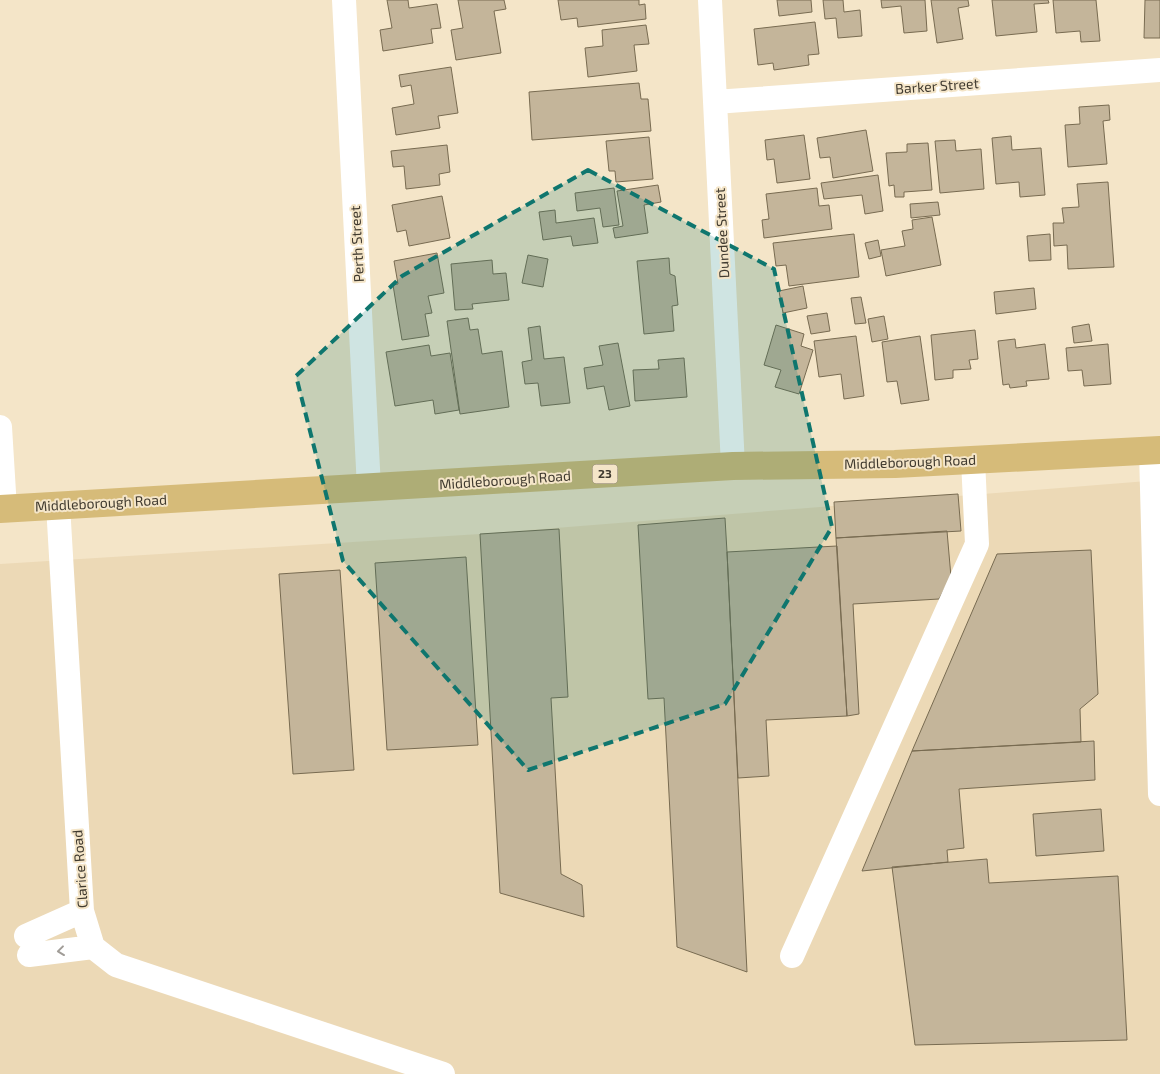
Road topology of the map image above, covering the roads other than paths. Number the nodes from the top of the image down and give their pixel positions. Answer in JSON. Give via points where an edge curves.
{"nodes":[{"id":1,"x":344,"y":0,"type":"edge"},
{"id":2,"x":710,"y":0,"type":"edge"},
{"id":3,"x":1160,"y":70,"type":"edge"},
{"id":4,"x":715,"y":102,"type":"junction"},
{"id":5,"x":0,"y":427,"type":"edge"},
{"id":6,"x":1156,"y":450,"type":"edge"},
{"id":7,"x":973,"y":460,"type":"junction"},
{"id":8,"x":733,"y":466,"type":"junction"},
{"id":9,"x":369,"y":488,"type":"junction"},
{"id":10,"x":58,"y":505,"type":"junction"},
{"id":11,"x":2,"y":509,"type":"edge"},
{"id":12,"x":1156,"y":515,"type":"edge"},
{"id":13,"x":1160,"y":794,"type":"edge"},
{"id":14,"x":82,"y":911,"type":"junction"},
{"id":15,"x":93,"y":947,"type":"junction"},
{"id":16,"x":792,"y":956,"type":"dead end"},
{"id":17,"x":443,"y":1074,"type":"edge"}],
"edges":[{"from":1,"to":9,"type":"street","name":"Perth Street"},
{"from":2,"to":4,"type":"street","name":"Dundee Street"},
{"from":3,"to":4,"type":"street","name":"Barker Street"},
{"from":4,"to":8,"type":"street","name":"Dundee Street"},
{"from":5,"to":11,"type":"street"},
{"from":6,"to":7,"type":"main road","name":"Middleborough Road","number":"23"},
{"from":6,"to":12,"type":"street"},
{"from":7,"to":8,"type":"main road","name":"Middleborough Road","number":"23"},
{"from":7,"to":16,"type":"street","via":[[977,544]]},
{"from":8,"to":9,"type":"main road","name":"Middleborough Road","number":"23"},
{"from":9,"to":10,"type":"main road","name":"Middleborough Road","number":"23"},
{"from":10,"to":11,"type":"main road","name":"Middleborough Road","number":"23"},
{"from":10,"to":14,"type":"street","name":"Clarice Road"},
{"from":12,"to":13,"type":"street"},
{"from":14,"to":15,"type":"street","name":"Clarice Road"},
{"from":15,"to":14,"type":"street","one_way":true,"via":[[27,945]]},
{"from":15,"to":17,"type":"street","via":[[116,965]]}]}
